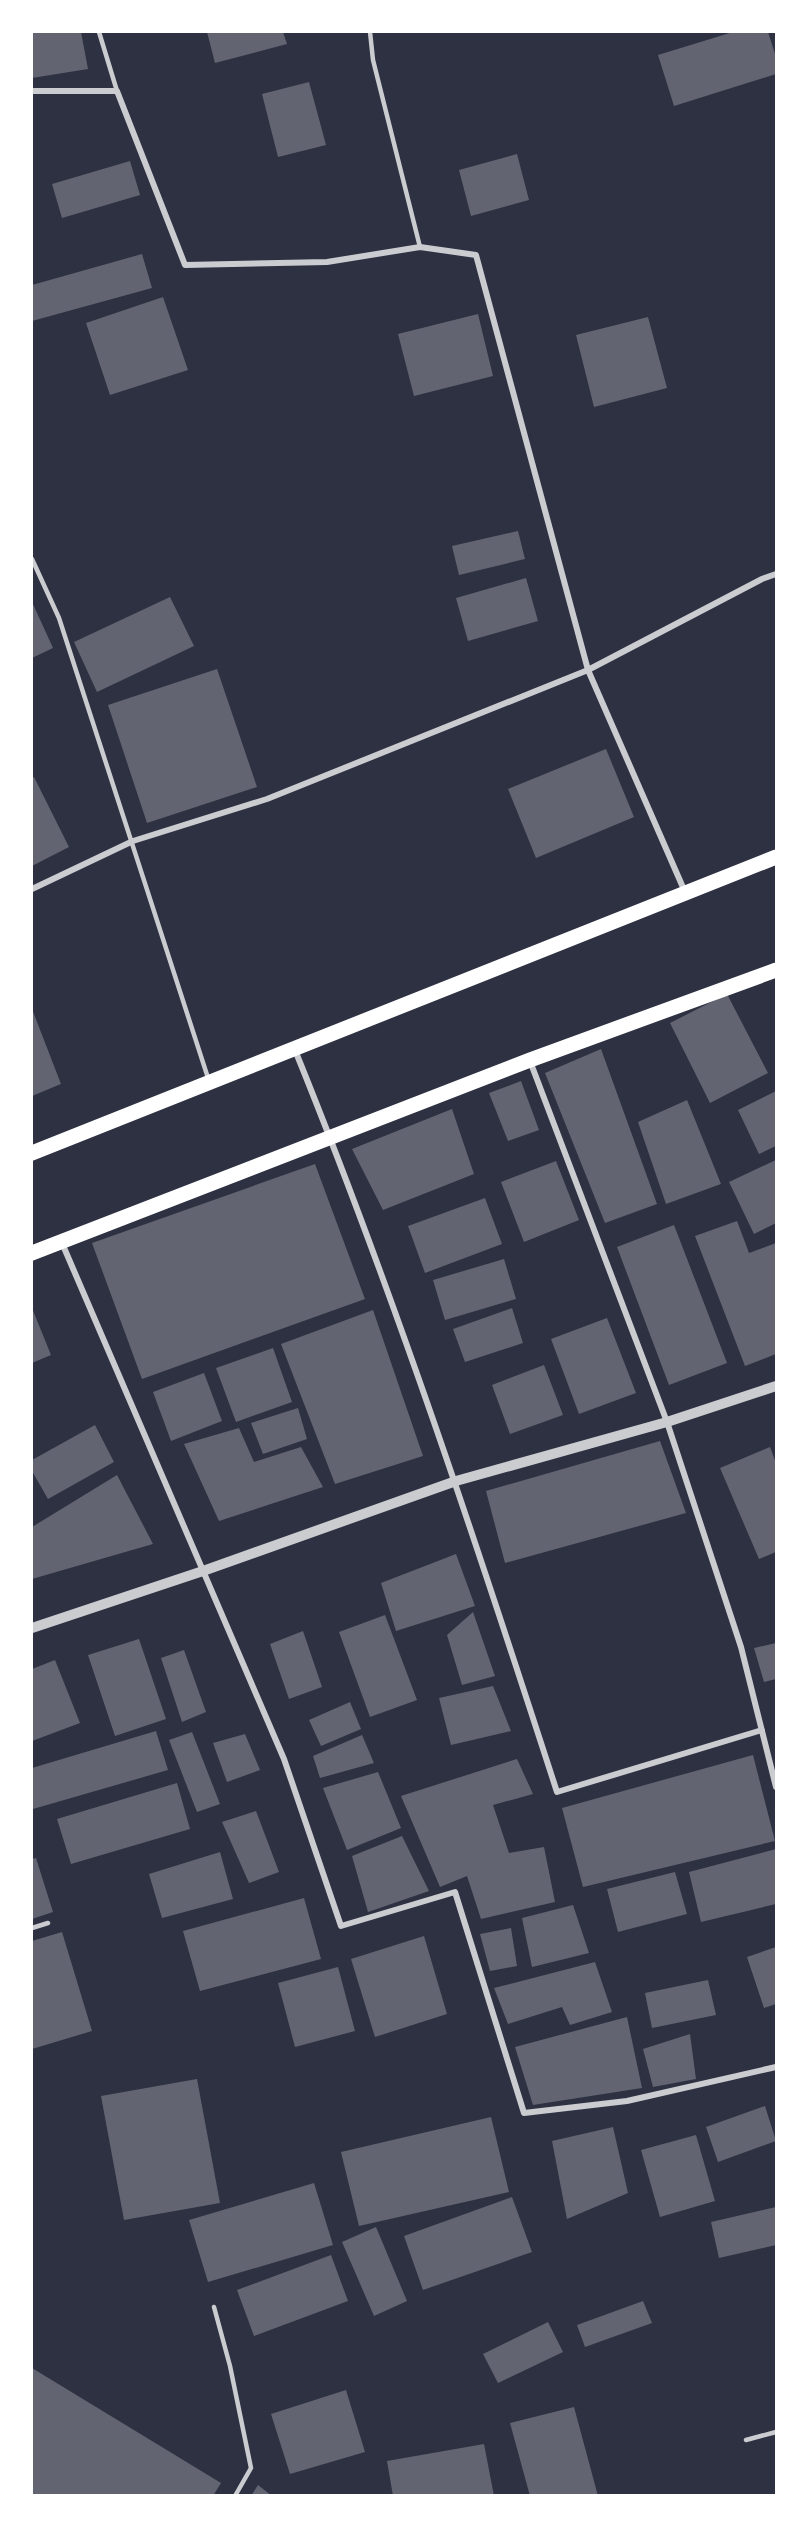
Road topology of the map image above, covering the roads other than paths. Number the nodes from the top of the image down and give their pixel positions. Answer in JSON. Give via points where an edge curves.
{"nodes":[{"id":1,"x":99,"y":32,"type":"edge"},
{"id":2,"x":370,"y":32,"type":"edge"},
{"id":3,"x":32,"y":91,"type":"edge"},
{"id":4,"x":117,"y":91,"type":"junction"},
{"id":5,"x":420,"y":247,"type":"junction"},
{"id":6,"x":32,"y":559,"type":"edge"},
{"id":7,"x":777,"y":574,"type":"edge"},
{"id":8,"x":588,"y":670,"type":"junction"},
{"id":9,"x":133,"y":841,"type":"junction"},
{"id":10,"x":777,"y":858,"type":"edge"},
{"id":11,"x":32,"y":889,"type":"edge"},
{"id":12,"x":686,"y":894,"type":"junction"},
{"id":13,"x":777,"y":970,"type":"edge"},
{"id":14,"x":295,"y":1050,"type":"junction"},
{"id":15,"x":530,"y":1060,"type":"junction"},
{"id":16,"x":210,"y":1083,"type":"junction"},
{"id":17,"x":331,"y":1137,"type":"junction"},
{"id":18,"x":32,"y":1153,"type":"edge"},
{"id":19,"x":62,"y":1241,"type":"junction"},
{"id":20,"x":32,"y":1253,"type":"edge"},
{"id":21,"x":777,"y":1386,"type":"edge"},
{"id":22,"x":667,"y":1422,"type":"junction"},
{"id":23,"x":456,"y":1481,"type":"junction"},
{"id":24,"x":203,"y":1571,"type":"junction"},
{"id":25,"x":32,"y":1628,"type":"edge"},
{"id":26,"x":762,"y":1730,"type":"junction"},
{"id":27,"x":777,"y":1787,"type":"edge"},
{"id":28,"x":48,"y":1923,"type":"dead end"},
{"id":29,"x":32,"y":1928,"type":"edge"},
{"id":30,"x":777,"y":2067,"type":"edge"},
{"id":31,"x":214,"y":2307,"type":"dead end"},
{"id":32,"x":777,"y":2432,"type":"edge"},
{"id":33,"x":746,"y":2440,"type":"dead end"},
{"id":34,"x":236,"y":2496,"type":"edge"}],
"edges":[{"from":1,"to":4,"type":"lane"},
{"from":2,"to":5,"type":"lane","via":[[373,60]]},
{"from":3,"to":4,"type":"street"},
{"from":4,"to":5,"type":"street","via":[[185,265],[327,262]]},
{"from":5,"to":8,"type":"street","via":[[476,255]]},
{"from":6,"to":9,"type":"lane","via":[[59,618]]},
{"from":7,"to":8,"type":"street"},
{"from":8,"to":9,"type":"street","via":[[267,799]]},
{"from":8,"to":12,"type":"street"},
{"from":9,"to":11,"type":"street"},
{"from":9,"to":16,"type":"lane"},
{"from":10,"to":12,"type":"main road"},
{"from":12,"to":14,"type":"main road"},
{"from":13,"to":15,"type":"main road"},
{"from":14,"to":16,"type":"main road"},
{"from":14,"to":17,"type":"street"},
{"from":15,"to":17,"type":"main road"},
{"from":15,"to":22,"type":"street"},
{"from":16,"to":18,"type":"main road"},
{"from":17,"to":19,"type":"main road"},
{"from":17,"to":23,"type":"street"},
{"from":19,"to":20,"type":"main road"},
{"from":19,"to":24,"type":"street"},
{"from":21,"to":22,"type":"street"},
{"from":22,"to":23,"type":"street"},
{"from":22,"to":26,"type":"street","via":[[741,1647]]},
{"from":23,"to":24,"type":"street"},
{"from":23,"to":26,"type":"street","via":[[557,1792]]},
{"from":24,"to":25,"type":"street"},
{"from":24,"to":30,"type":"street","via":[[284,1759],[341,1926],[455,1892],[524,2112],[627,2101]]},
{"from":26,"to":27,"type":"street"},
{"from":28,"to":29,"type":"lane"},
{"from":31,"to":34,"type":"lane","via":[[231,2366],[251,2468]]},
{"from":32,"to":33,"type":"lane"}]}
